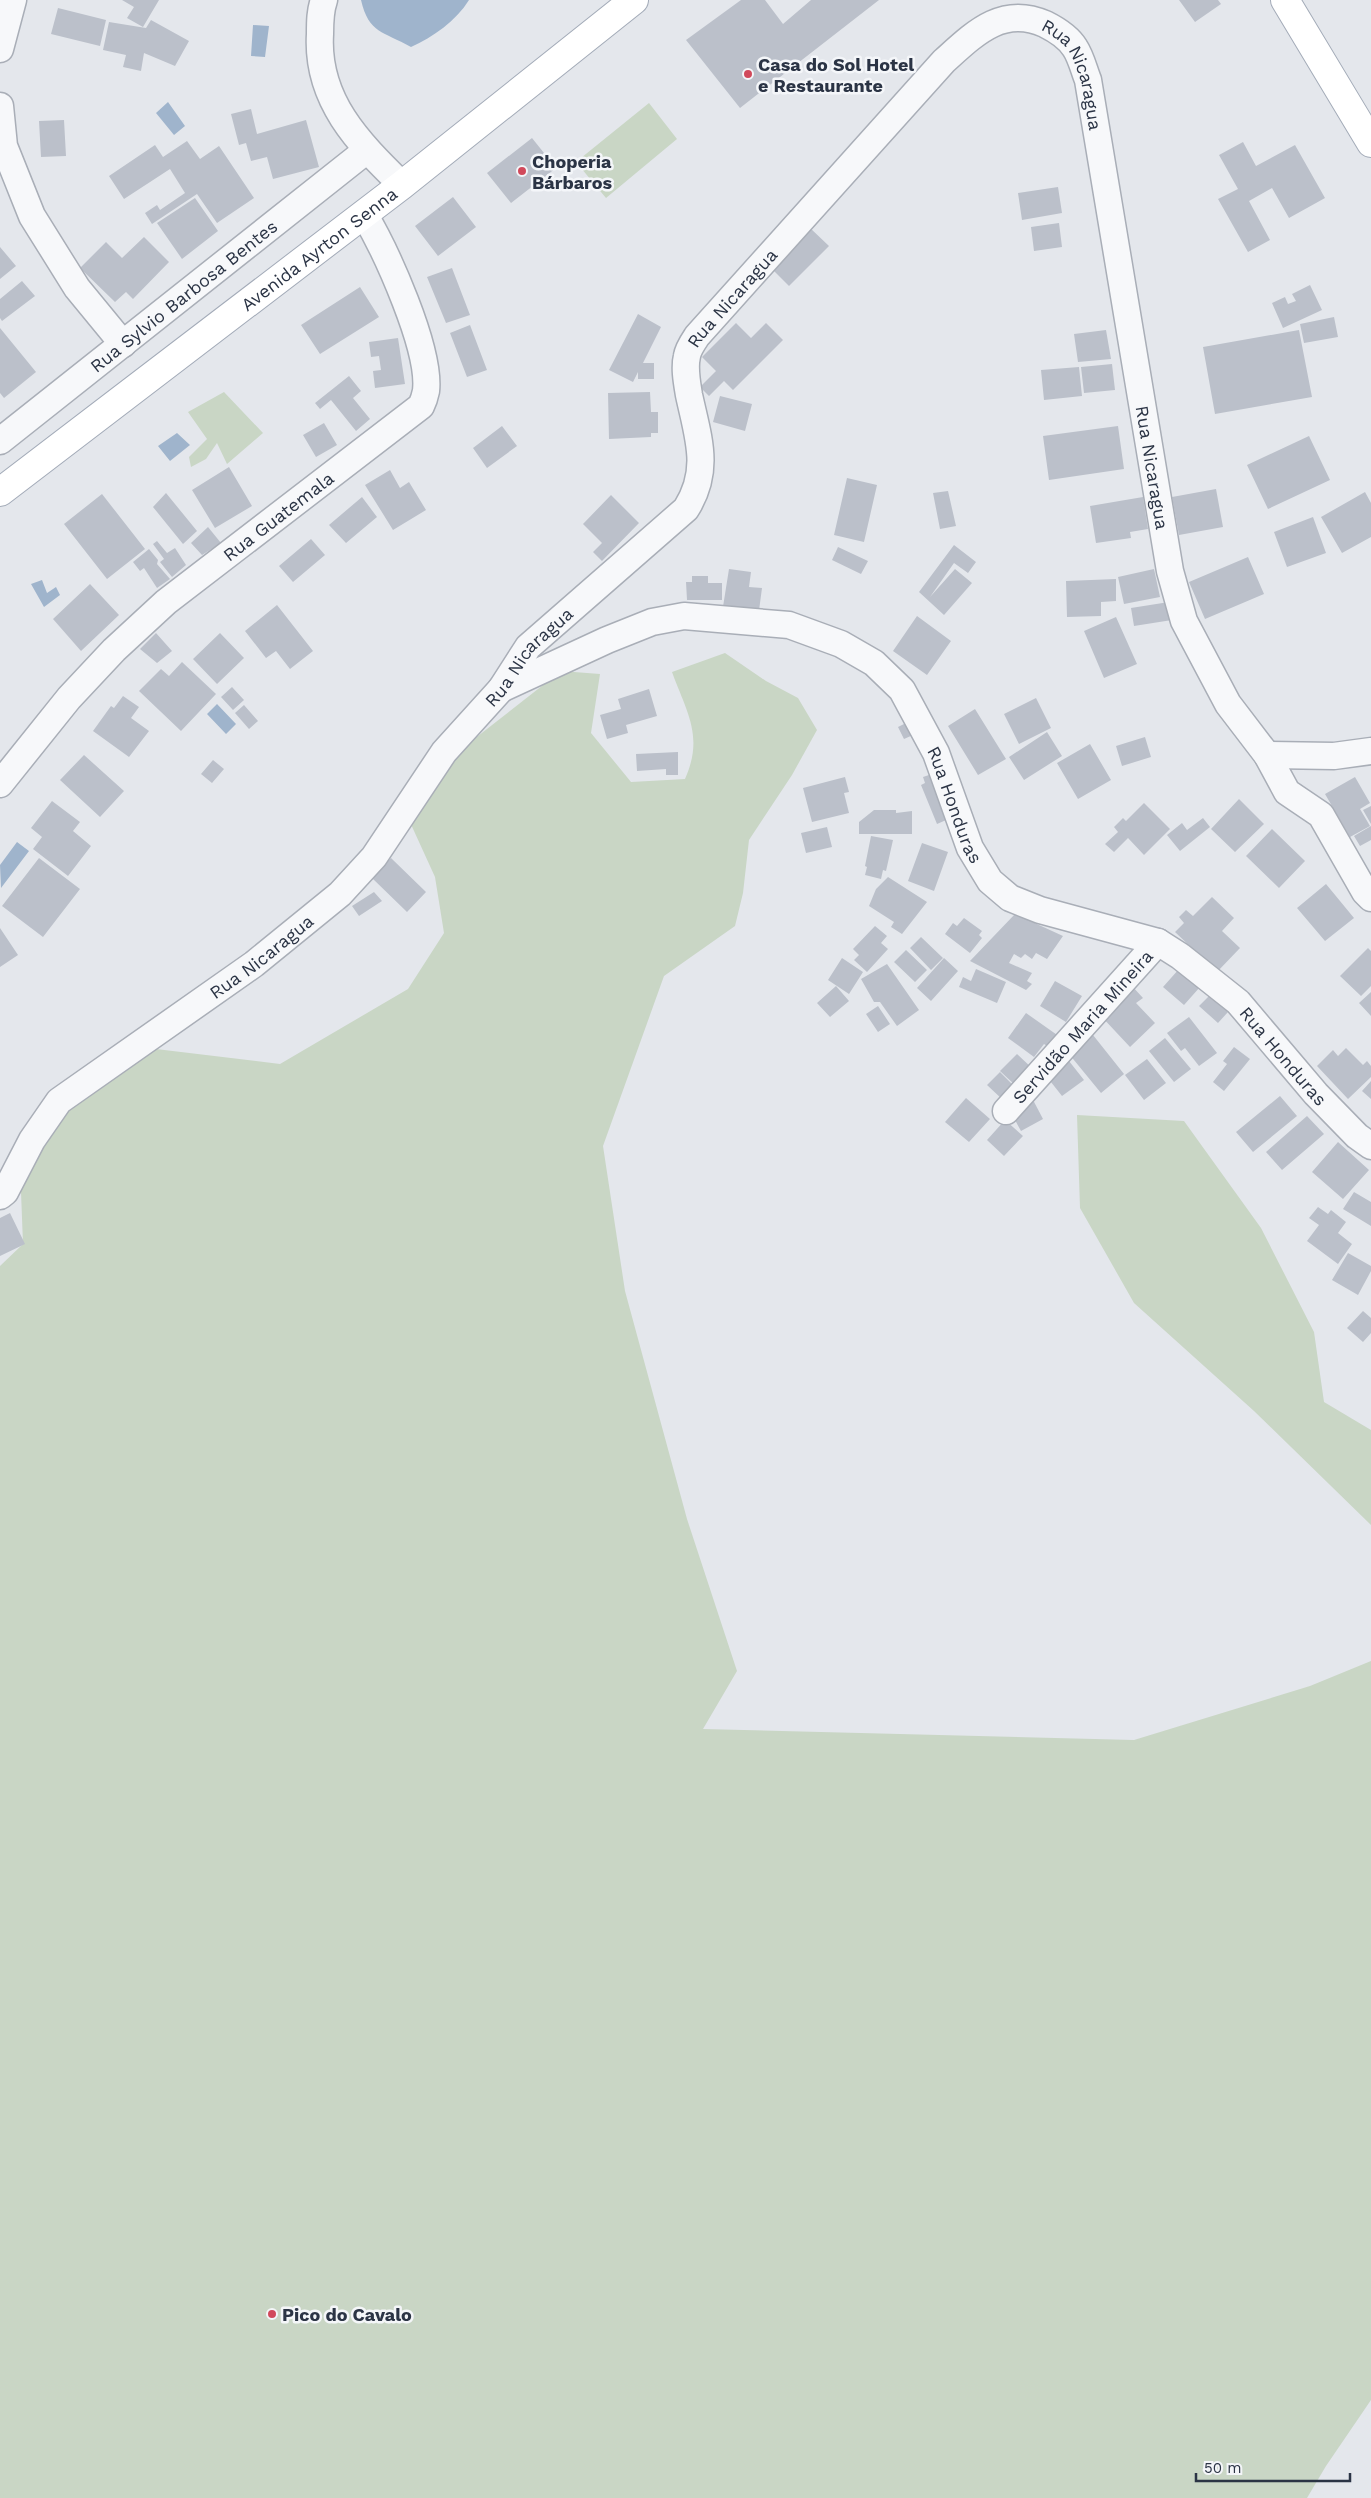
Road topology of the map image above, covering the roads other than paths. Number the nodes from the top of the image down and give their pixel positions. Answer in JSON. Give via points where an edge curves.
{"nodes":[{"id":1,"x":13,"y":0,"type":"edge"},
{"id":2,"x":324,"y":0,"type":"edge"},
{"id":3,"x":634,"y":0,"type":"edge"},
{"id":4,"x":1293,"y":5,"type":"edge"},
{"id":5,"x":0,"y":49,"type":"edge"},
{"id":6,"x":0,"y":106,"type":"edge"},
{"id":7,"x":1371,"y":143,"type":"edge"},
{"id":8,"x":367,"y":150,"type":"junction"},
{"id":9,"x":402,"y":185,"type":"junction"},
{"id":10,"x":364,"y":214,"type":"junction"},
{"id":11,"x":123,"y":344,"type":"junction"},
{"id":12,"x":0,"y":441,"type":"edge"},
{"id":13,"x":0,"y":492,"type":"edge"},
{"id":14,"x":501,"y":689,"type":"junction"},
{"id":15,"x":1371,"y":751,"type":"edge"},
{"id":16,"x":1267,"y":755,"type":"junction"},
{"id":17,"x":0,"y":784,"type":"edge"},
{"id":18,"x":1371,"y":898,"type":"edge"},
{"id":19,"x":1158,"y":942,"type":"junction"},
{"id":20,"x":1006,"y":1111,"type":"dead end"},
{"id":21,"x":1371,"y":1146,"type":"edge"},
{"id":22,"x":0,"y":1196,"type":"edge"}],
"edges":[{"from":1,"to":5,"type":"street"},
{"from":2,"to":8,"type":"street","via":[[319,54],[328,92],[342,118]]},
{"from":3,"to":9,"type":"main road","name":"Avenida Ayrton Senna"},
{"from":4,"to":7,"type":"main road"},
{"from":6,"to":11,"type":"street","via":[[4,146],[32,216],[77,288]]},
{"from":8,"to":9,"type":"street"},
{"from":8,"to":11,"type":"street","name":"Rua Sylvio Barbosa Bentes"},
{"from":9,"to":10,"type":"main road","name":"Avenida Ayrton Senna"},
{"from":10,"to":13,"type":"main road","name":"Avenida Ayrton Senna"},
{"from":10,"to":17,"type":"street","name":"Rua Guatemala","via":[[419,338],[426,392],[421,406],[166,602],[68,698]]},
{"from":11,"to":12,"type":"street","name":"Rua Sylvio Barbosa Bentes"},
{"from":14,"to":16,"type":"street","name":"Rua Nicaragua","via":[[528,647],[686,509],[696,494],[702,476],[699,440],[686,381],[686,357],[696,336],[944,61],[973,34],[1002,19],[1028,17],[1053,28],[1075,47],[1088,80],[1170,571],[1184,621],[1228,704]]},
{"from":14,"to":19,"type":"street","name":"Rua Honduras","via":[[652,622],[684,616],[789,625],[841,644],[874,663],[902,690],[936,754],[970,848],[990,881],[1010,898],[1040,910]]},
{"from":14,"to":22,"type":"street","name":"Rua Nicaragua","via":[[444,752],[374,858],[340,894],[254,964],[59,1100]]},
{"from":15,"to":16,"type":"street","via":[[1334,756]]},
{"from":16,"to":18,"type":"street","via":[[1288,792],[1321,815]]},
{"from":19,"to":20,"type":"street","name":"Servidão Maria Mineira"},
{"from":19,"to":21,"type":"street","name":"Rua Honduras","via":[[1238,1002],[1316,1094]]}]}
